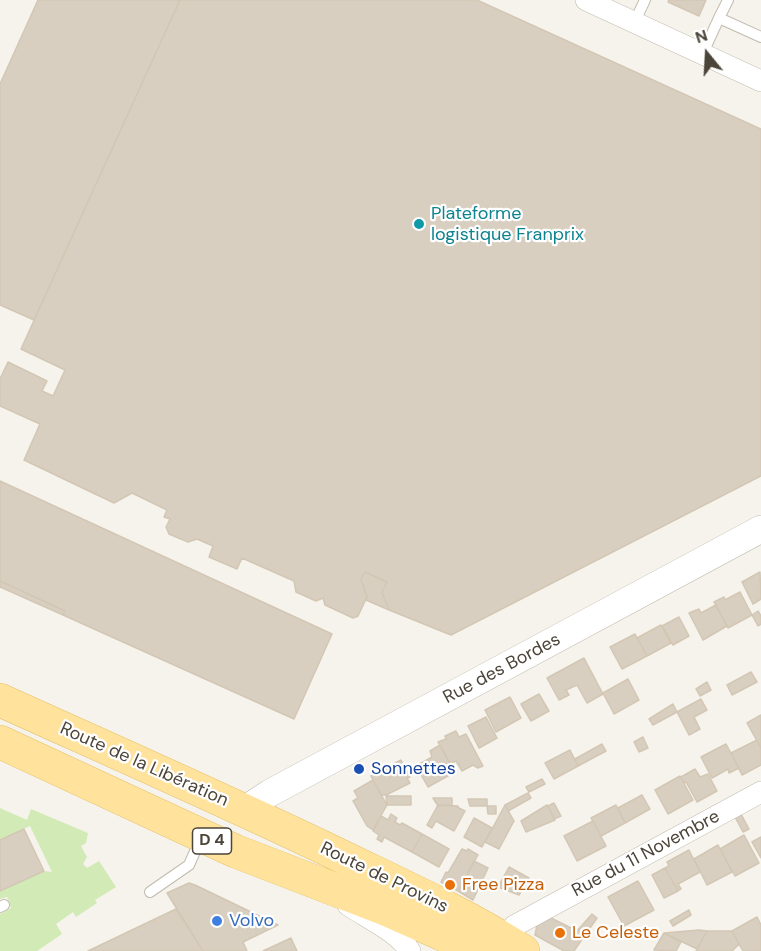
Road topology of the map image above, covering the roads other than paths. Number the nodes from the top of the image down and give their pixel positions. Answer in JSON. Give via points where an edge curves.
{"nodes":[{"id":1,"x":586,"y":0,"type":"edge"},
{"id":2,"x":645,"y":0,"type":"edge"},
{"id":3,"x":728,"y":0,"type":"edge"},
{"id":4,"x":719,"y":18,"type":"junction"},
{"id":5,"x":634,"y":23,"type":"junction"},
{"id":6,"x":761,"y":37,"type":"edge"},
{"id":7,"x":702,"y":55,"type":"junction"},
{"id":8,"x":761,"y":81,"type":"edge"},
{"id":9,"x":761,"y":530,"type":"edge"},
{"id":10,"x":0,"y":700,"type":"edge"},
{"id":11,"x":0,"y":726,"type":"edge"},
{"id":12,"x":0,"y":742,"type":"edge"},
{"id":13,"x":761,"y":792,"type":"edge"},
{"id":14,"x":244,"y":810,"type":"junction"},
{"id":15,"x":202,"y":836,"type":"junction"},
{"id":16,"x":150,"y":892,"type":"dead end"},
{"id":17,"x":419,"y":940,"type":"edge"},
{"id":18,"x":490,"y":948,"type":"edge"}],
"edges":[{"from":1,"to":5,"type":"street"},
{"from":2,"to":5,"type":"lane"},
{"from":3,"to":4,"type":"lane"},
{"from":4,"to":6,"type":"lane"},
{"from":4,"to":7,"type":"lane"},
{"from":5,"to":7,"type":"street"},
{"from":7,"to":8,"type":"street"},
{"from":9,"to":14,"type":"street","name":"Rue des Bordes"},
{"from":10,"to":14,"type":"main road","name":"Route de la Libération","number":"D 4"},
{"from":11,"to":14,"type":"main road","name":"Route de la Libération","via":[[212,819]]},
{"from":12,"to":15,"type":"main road","number":"D 4"},
{"from":13,"to":18,"type":"street","name":"Rue du 11 Novembre","via":[[514,926]]},
{"from":14,"to":18,"type":"main road","name":"Route de Provins","number":"D 4","via":[[401,886]]},
{"from":15,"to":16,"type":"lane","via":[[189,865]]},
{"from":15,"to":17,"type":"main road","number":"D 4","via":[[383,908]]},
{"from":17,"to":18,"type":"main road","name":"Route de Provins","number":"D 4"}]}
